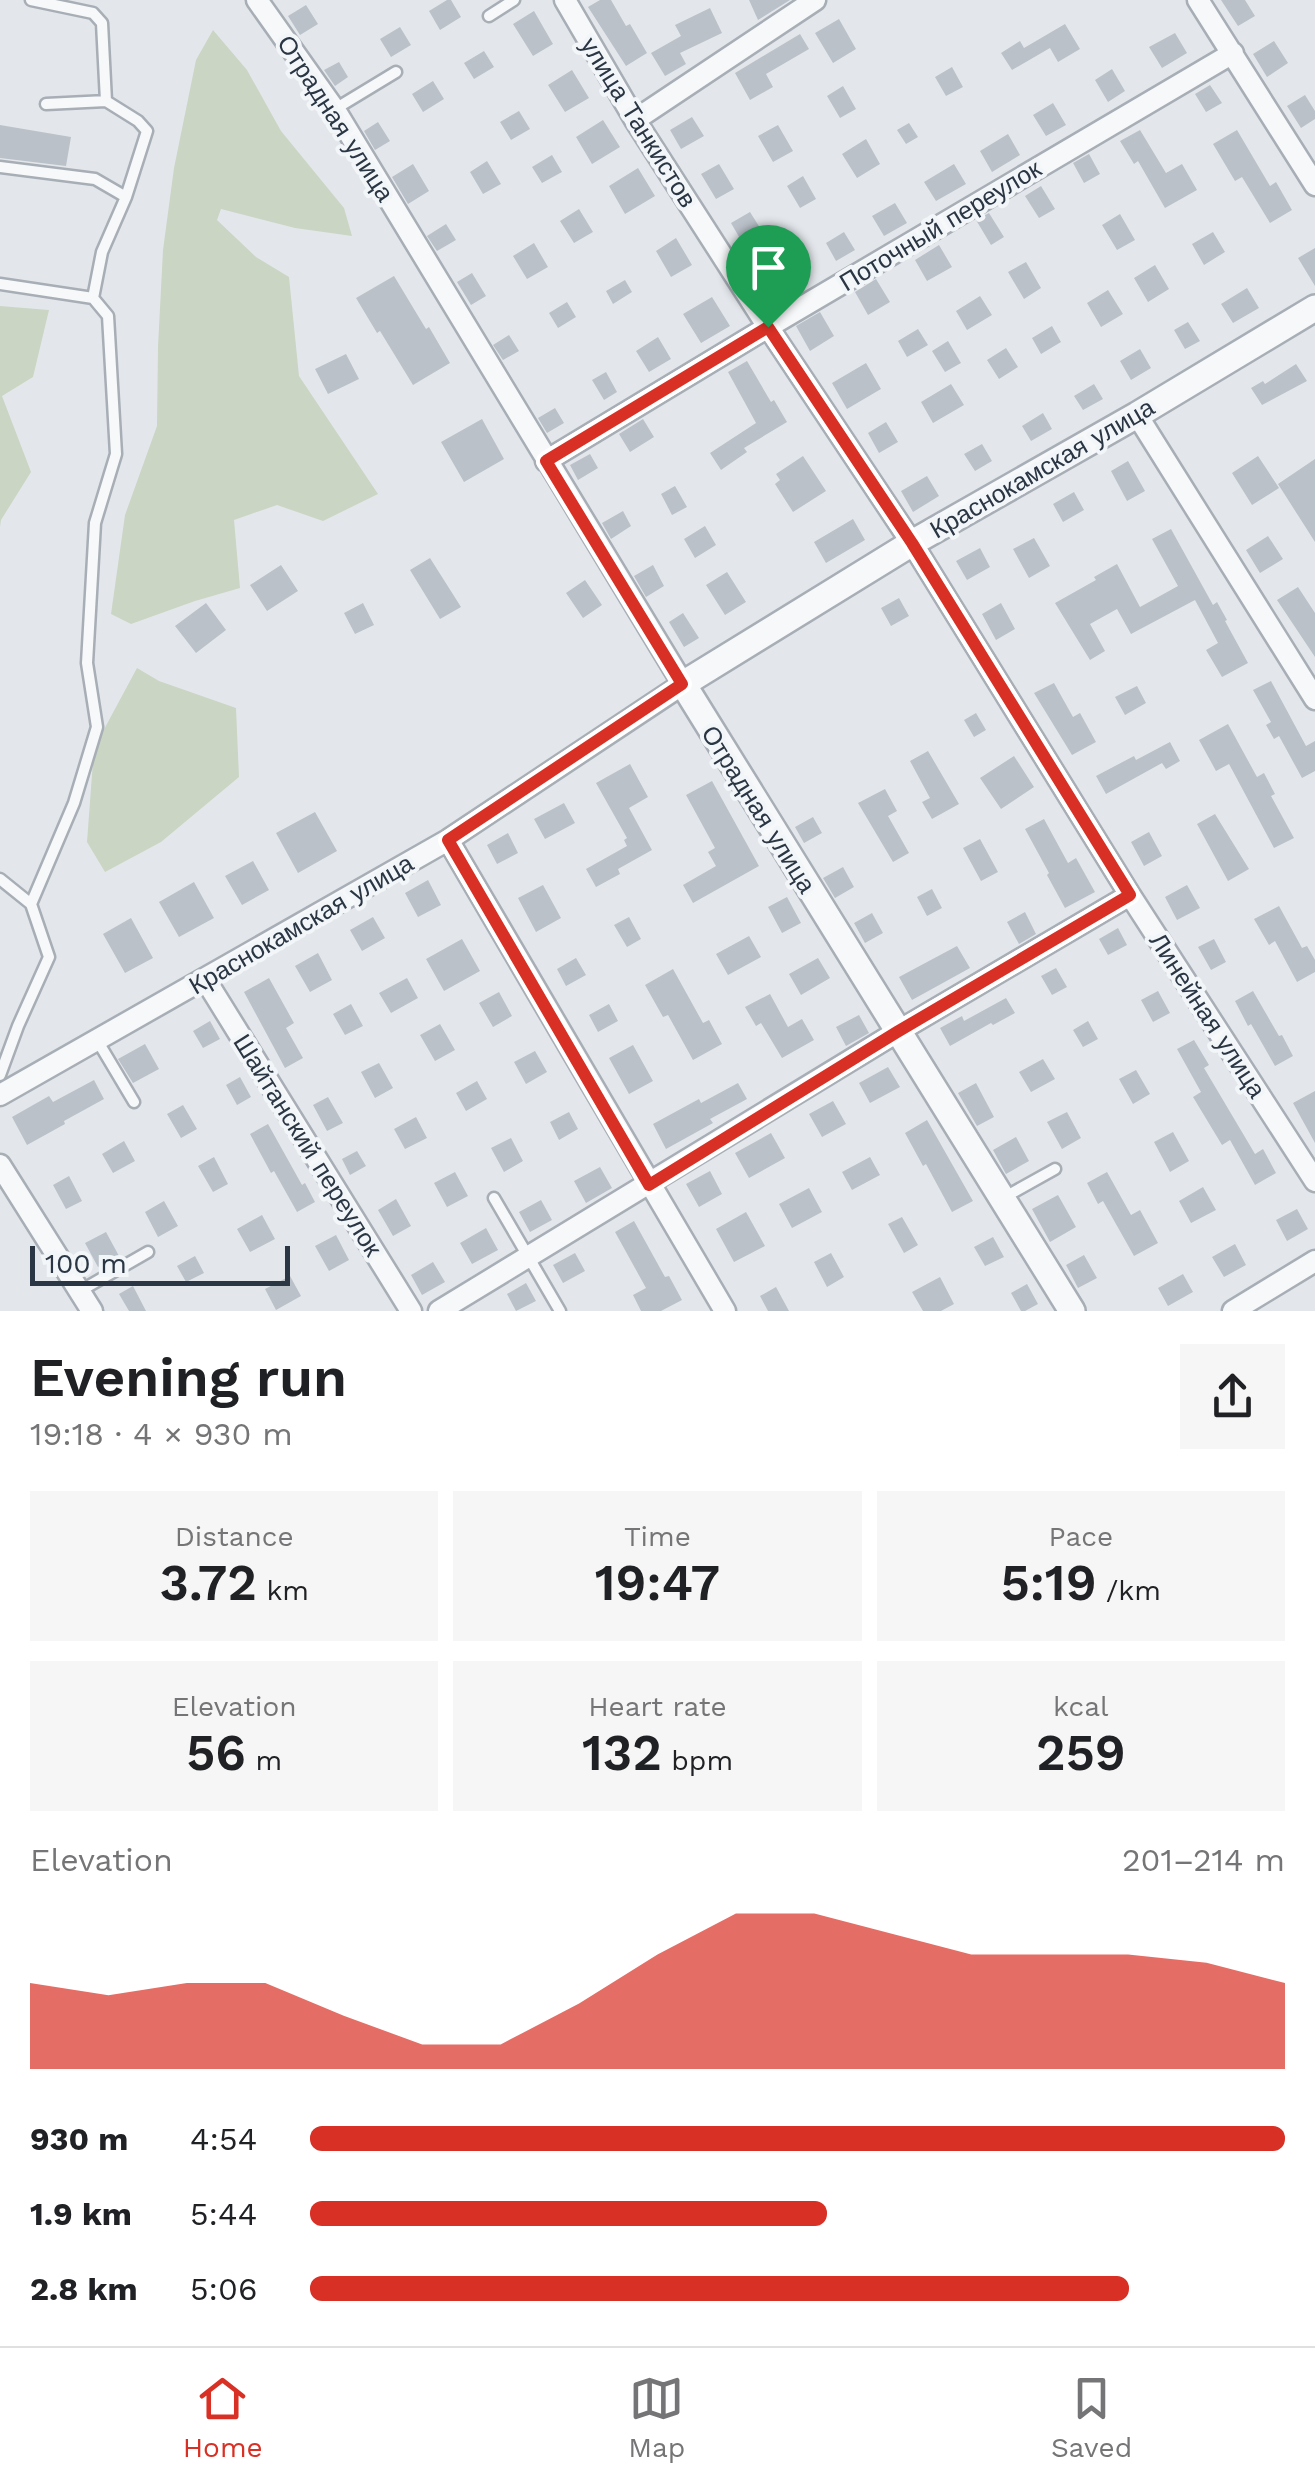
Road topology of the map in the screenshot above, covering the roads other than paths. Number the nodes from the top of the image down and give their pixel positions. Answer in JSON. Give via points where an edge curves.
{"nodes":[{"id":1,"x":31,"y":0,"type":"edge"},
{"id":2,"x":257,"y":0,"type":"edge"},
{"id":3,"x":514,"y":0,"type":"edge"},
{"id":4,"x":565,"y":0,"type":"edge"},
{"id":5,"x":815,"y":0,"type":"edge"},
{"id":6,"x":1198,"y":0,"type":"edge"},
{"id":7,"x":488,"y":16,"type":"dead end"},
{"id":8,"x":1232,"y":53,"type":"junction"},
{"id":9,"x":396,"y":72,"type":"dead end"},
{"id":10,"x":106,"y":101,"type":"junction"},
{"id":11,"x":46,"y":104,"type":"dead end"},
{"id":12,"x":334,"y":110,"type":"junction"},
{"id":13,"x":635,"y":120,"type":"junction"},
{"id":14,"x":0,"y":167,"type":"edge"},
{"id":15,"x":1315,"y":185,"type":"edge"},
{"id":16,"x":126,"y":197,"type":"junction"},
{"id":17,"x":0,"y":284,"type":"edge"},
{"id":18,"x":92,"y":298,"type":"junction"},
{"id":19,"x":1315,"y":308,"type":"edge"},
{"id":20,"x":768,"y":327,"type":"junction"},
{"id":21,"x":1136,"y":414,"type":"junction"},
{"id":22,"x":546,"y":461,"type":"junction"},
{"id":23,"x":912,"y":543,"type":"junction"},
{"id":24,"x":682,"y":684,"type":"junction"},
{"id":25,"x":1315,"y":700,"type":"edge"},
{"id":26,"x":448,"y":840,"type":"junction"},
{"id":27,"x":0,"y":878,"type":"edge"},
{"id":28,"x":1130,"y":895,"type":"junction"},
{"id":29,"x":31,"y":904,"type":"junction"},
{"id":30,"x":205,"y":980,"type":"junction"},
{"id":31,"x":897,"y":1032,"type":"junction"},
{"id":32,"x":97,"y":1040,"type":"junction"},
{"id":33,"x":0,"y":1075,"type":"edge"},
{"id":34,"x":0,"y":1095,"type":"edge"},
{"id":35,"x":134,"y":1102,"type":"dead end"},
{"id":36,"x":0,"y":1165,"type":"edge"},
{"id":37,"x":1055,"y":1168,"type":"dead end"},
{"id":38,"x":1315,"y":1181,"type":"edge"},
{"id":39,"x":649,"y":1185,"type":"junction"},
{"id":40,"x":494,"y":1198,"type":"dead end"},
{"id":41,"x":1002,"y":1198,"type":"junction"},
{"id":42,"x":148,"y":1252,"type":"dead end"},
{"id":43,"x":529,"y":1258,"type":"junction"},
{"id":44,"x":1315,"y":1261,"type":"edge"},
{"id":45,"x":80,"y":1291,"type":"junction"},
{"id":46,"x":92,"y":1311,"type":"edge"},
{"id":47,"x":411,"y":1311,"type":"edge"},
{"id":48,"x":439,"y":1311,"type":"edge"},
{"id":49,"x":560,"y":1311,"type":"edge"},
{"id":50,"x":725,"y":1311,"type":"edge"},
{"id":51,"x":1072,"y":1311,"type":"edge"},
{"id":52,"x":1233,"y":1311,"type":"edge"}],
"edges":[{"from":1,"to":10,"type":"lane","via":[[93,13],[102,23]]},
{"from":2,"to":12,"type":"street","name":"Отрадная улица"},
{"from":3,"to":7,"type":"lane"},
{"from":4,"to":13,"type":"street","name":"улица Танкистов"},
{"from":5,"to":13,"type":"street"},
{"from":6,"to":8,"type":"street"},
{"from":8,"to":15,"type":"street"},
{"from":8,"to":20,"type":"street","name":"Поточный переулок"},
{"from":9,"to":12,"type":"lane"},
{"from":10,"to":11,"type":"lane"},
{"from":10,"to":16,"type":"lane","via":[[148,131]]},
{"from":12,"to":22,"type":"street","name":"Отрадная улица"},
{"from":13,"to":20,"type":"street","name":"улица Танкистов"},
{"from":14,"to":16,"type":"lane","via":[[95,179]]},
{"from":16,"to":18,"type":"lane","via":[[102,252]]},
{"from":17,"to":18,"type":"lane"},
{"from":18,"to":29,"type":"lane","via":[[108,316],[116,454],[94,523],[87,663],[97,727],[74,803]]},
{"from":19,"to":21,"type":"street","name":"Краснокамская улица"},
{"from":20,"to":22,"type":"street","name":"Поточный переулок"},
{"from":20,"to":23,"type":"street","name":"улица Танкистов"},
{"from":21,"to":23,"type":"street","name":"Краснокамская улица"},
{"from":21,"to":25,"type":"street"},
{"from":22,"to":24,"type":"street","name":"Отрадная улица"},
{"from":23,"to":24,"type":"street","name":"Краснокамская улица"},
{"from":23,"to":28,"type":"street","name":"Линейная улица"},
{"from":24,"to":26,"type":"street","name":"Краснокамская улица"},
{"from":24,"to":31,"type":"street","name":"Отрадная улица"},
{"from":26,"to":30,"type":"street","name":"Краснокамская улица"},
{"from":26,"to":39,"type":"street"},
{"from":27,"to":29,"type":"lane"},
{"from":28,"to":31,"type":"street"},
{"from":28,"to":38,"type":"street","name":"Линейная улица"},
{"from":29,"to":33,"type":"lane","via":[[50,958]]},
{"from":30,"to":32,"type":"street","name":"Краснокамская улица"},
{"from":30,"to":47,"type":"street","name":"Шайтанский переулок"},
{"from":31,"to":39,"type":"street"},
{"from":31,"to":41,"type":"street","name":"Отрадная улица"},
{"from":32,"to":34,"type":"street","name":"Краснокамская улица"},
{"from":32,"to":35,"type":"lane"},
{"from":36,"to":45,"type":"street"},
{"from":37,"to":41,"type":"lane"},
{"from":39,"to":43,"type":"street"},
{"from":39,"to":50,"type":"street"},
{"from":40,"to":43,"type":"lane"},
{"from":41,"to":51,"type":"street","name":"Отрадная улица"},
{"from":42,"to":45,"type":"lane"},
{"from":43,"to":48,"type":"street"},
{"from":43,"to":49,"type":"lane"},
{"from":44,"to":52,"type":"street"},
{"from":45,"to":46,"type":"street"}]}
